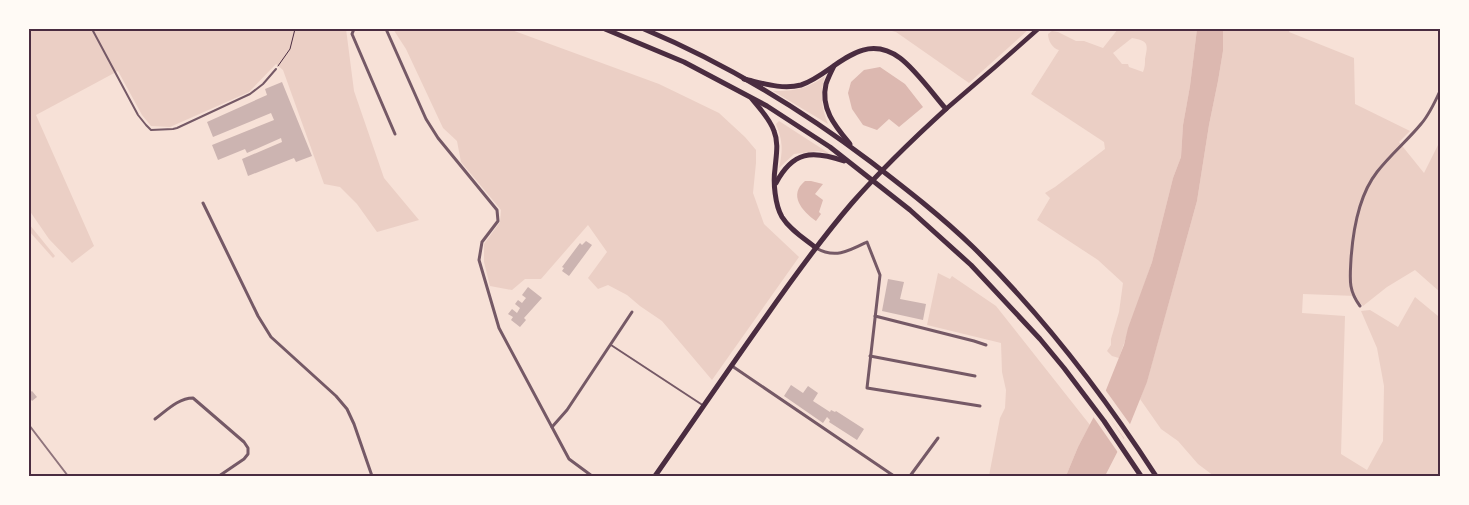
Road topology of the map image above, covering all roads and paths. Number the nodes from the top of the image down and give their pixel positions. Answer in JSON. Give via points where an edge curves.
{"nodes":[{"id":1,"x":92,"y":29,"type":"edge"},
{"id":2,"x":295,"y":29,"type":"edge"},
{"id":3,"x":354,"y":29,"type":"edge"},
{"id":4,"x":386,"y":29,"type":"edge"},
{"id":5,"x":605,"y":29,"type":"edge"},
{"id":6,"x":644,"y":29,"type":"edge"},
{"id":7,"x":1038,"y":29,"type":"edge"},
{"id":8,"x":834,"y":65,"type":"junction"},
{"id":9,"x":276,"y":68,"type":"joint"},
{"id":10,"x":744,"y":79,"type":"junction"},
{"id":11,"x":1440,"y":91,"type":"edge"},
{"id":12,"x":751,"y":97,"type":"junction"},
{"id":13,"x":946,"y":109,"type":"junction"},
{"id":14,"x":395,"y":134,"type":"dead end"},
{"id":15,"x":856,"y":150,"type":"junction"},
{"id":16,"x":849,"y":162,"type":"junction"},
{"id":17,"x":776,"y":183,"type":"junction"},
{"id":18,"x":202,"y":203,"type":"dead end"},
{"id":19,"x":816,"y":248,"type":"junction"},
{"id":20,"x":1360,"y":306,"type":"dead end"},
{"id":21,"x":632,"y":312,"type":"dead end"},
{"id":22,"x":875,"y":316,"type":"junction"},
{"id":23,"x":611,"y":345,"type":"junction"},
{"id":24,"x":986,"y":345,"type":"dead end"},
{"id":25,"x":870,"y":356,"type":"junction"},
{"id":26,"x":731,"y":365,"type":"junction"},
{"id":27,"x":975,"y":376,"type":"dead end"},
{"id":28,"x":704,"y":406,"type":"junction"},
{"id":29,"x":980,"y":406,"type":"dead end"},
{"id":30,"x":155,"y":419,"type":"dead end"},
{"id":31,"x":552,"y":426,"type":"junction"},
{"id":32,"x":938,"y":438,"type":"dead end"},
{"id":33,"x":219,"y":476,"type":"edge"},
{"id":34,"x":372,"y":476,"type":"edge"},
{"id":35,"x":592,"y":476,"type":"edge"},
{"id":36,"x":655,"y":476,"type":"edge"},
{"id":37,"x":894,"y":476,"type":"edge"},
{"id":38,"x":910,"y":476,"type":"edge"},
{"id":39,"x":1141,"y":476,"type":"edge"},
{"id":40,"x":1156,"y":476,"type":"edge"}],
"edges":[{"from":1,"to":9,"type":"lane","via":[[138,115],[151,130],[177,128],[238,100],[256,90]]},
{"from":2,"to":9,"type":"path","via":[[290,49]]},
{"from":3,"to":14,"type":"street","via":[[352,34]]},
{"from":4,"to":31,"type":"street","via":[[430,125],[497,210],[498,221],[482,242],[479,260],[499,328]]},
{"from":5,"to":12,"type":"main road","via":[[684,62]]},
{"from":6,"to":10,"type":"main road"},
{"from":7,"to":13,"type":"main road"},
{"from":8,"to":10,"type":"main road","via":[[799,86],[773,86]]},
{"from":8,"to":13,"type":"main road","via":[[861,51],[877,50],[892,54],[906,63]]},
{"from":8,"to":15,"type":"main road","via":[[826,85],[826,104],[831,120]]},
{"from":10,"to":15,"type":"main road"},
{"from":11,"to":20,"type":"street","via":[[1423,122],[1376,172],[1361,202],[1351,253],[1350,279],[1353,296]]},
{"from":12,"to":16,"type":"main road"},
{"from":12,"to":17,"type":"main road","via":[[775,131]]},
{"from":13,"to":19,"type":"main road","via":[[884,168]]},
{"from":15,"to":40,"type":"main road","via":[[932,210],[1010,286],[1080,368]]},
{"from":16,"to":17,"type":"main road","via":[[820,154],[804,156],[788,164]]},
{"from":16,"to":39,"type":"main road","via":[[945,241],[1008,304],[1083,392]]},
{"from":17,"to":19,"type":"main road","via":[[783,220]]},
{"from":18,"to":34,"type":"street","via":[[271,336],[347,409]]},
{"from":19,"to":22,"type":"street","via":[[832,254],[867,242],[880,275]]},
{"from":19,"to":26,"type":"main road"},
{"from":21,"to":23,"type":"street"},
{"from":22,"to":24,"type":"street"},
{"from":22,"to":25,"type":"street"},
{"from":23,"to":28,"type":"lane"},
{"from":23,"to":31,"type":"street","via":[[567,410]]},
{"from":25,"to":27,"type":"street"},
{"from":25,"to":29,"type":"street","via":[[867,388]]},
{"from":26,"to":28,"type":"main road"},
{"from":26,"to":37,"type":"street"},
{"from":28,"to":36,"type":"main road"},
{"from":30,"to":33,"type":"street","via":[[177,403],[193,398],[244,442],[248,454]]},
{"from":31,"to":35,"type":"street","via":[[569,459]]},
{"from":32,"to":38,"type":"street"}]}
